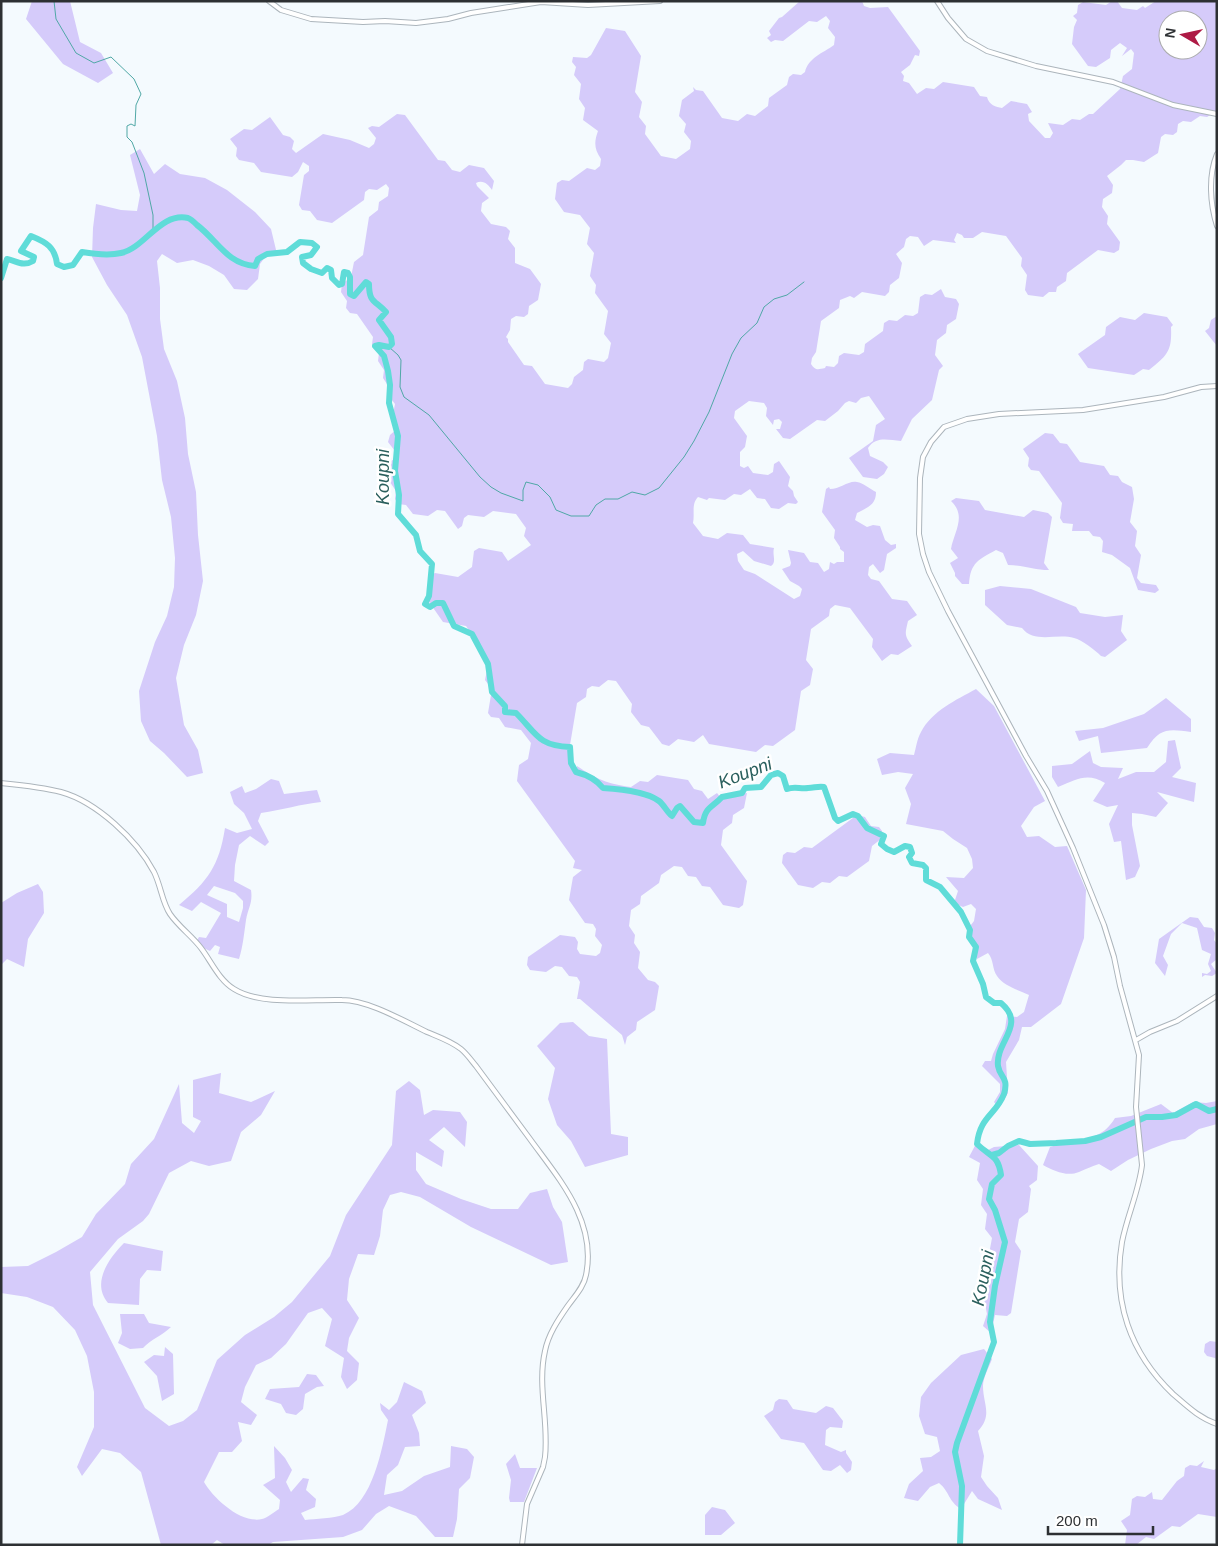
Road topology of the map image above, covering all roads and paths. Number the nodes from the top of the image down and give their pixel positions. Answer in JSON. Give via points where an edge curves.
{"nodes":[{"id":1,"x":269,"y":1,"type":"edge"},
{"id":2,"x":660,"y":1,"type":"edge"},
{"id":3,"x":937,"y":1,"type":"edge"},
{"id":4,"x":1217,"y":114,"type":"edge"},
{"id":5,"x":1217,"y":154,"type":"edge"},
{"id":6,"x":1217,"y":226,"type":"edge"},
{"id":7,"x":1217,"y":381,"type":"edge"},
{"id":8,"x":1215,"y":386,"type":"edge"},
{"id":9,"x":1,"y":784,"type":"edge"},
{"id":10,"x":1217,"y":996,"type":"edge"},
{"id":11,"x":1136,"y":1040,"type":"junction"},
{"id":12,"x":1217,"y":1424,"type":"edge"},
{"id":13,"x":522,"y":1545,"type":"edge"}],
"edges":[{"from":1,"to":2,"type":"street","via":[[281,10],[311,19],[363,22],[448,19],[541,2],[588,5]]},
{"from":3,"to":4,"type":"street","via":[[966,39],[987,51],[1036,66],[1113,82],[1173,105]]},
{"from":5,"to":6,"type":"street","via":[[1211,193]]},
{"from":7,"to":8,"type":"street"},
{"from":8,"to":11,"type":"street","via":[[1082,410],[967,419],[944,427],[931,442],[920,478],[919,534],[928,567],[948,610],[1047,791],[1073,848],[1104,925]]},
{"from":9,"to":13,"type":"street","via":[[66,793],[120,828],[154,872],[174,919],[232,988],[269,999],[356,1001],[405,1020],[455,1045],[476,1066],[559,1178],[583,1222],[587,1244],[586,1274],[545,1349],[542,1377],[545,1460],[525,1513]]},
{"from":10,"to":11,"type":"street","via":[[1177,1021]]},
{"from":11,"to":12,"type":"street","via":[[1140,1064],[1137,1115],[1142,1165],[1120,1259],[1121,1294],[1130,1334],[1142,1358],[1191,1410]]}]}
